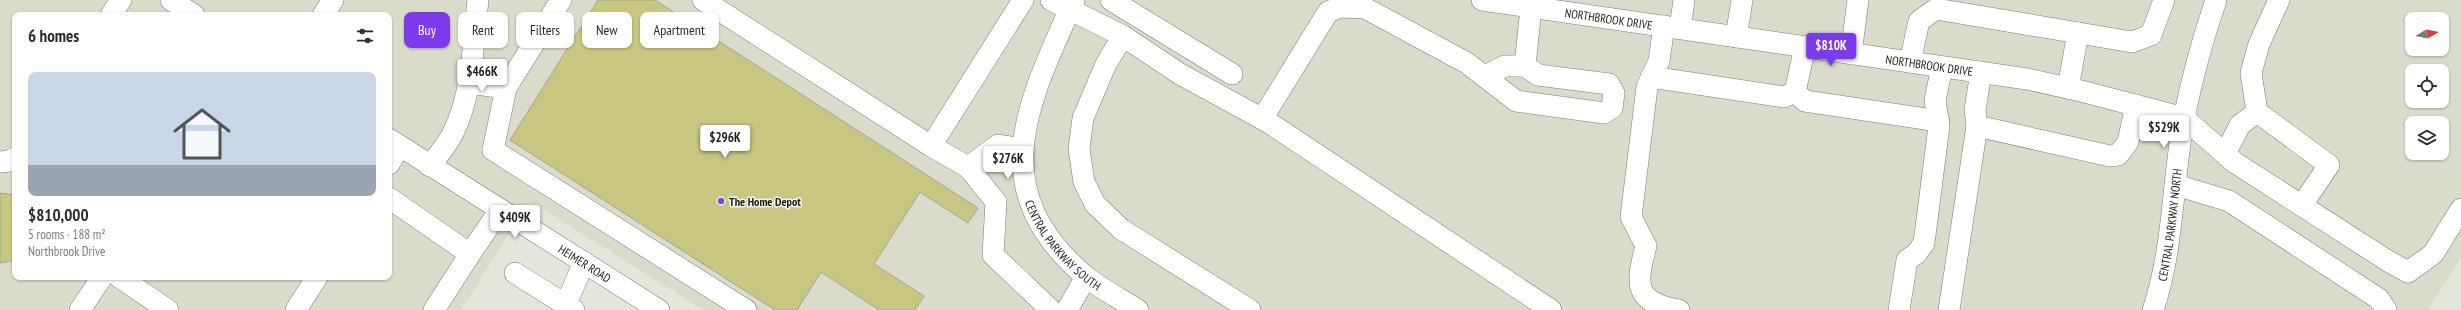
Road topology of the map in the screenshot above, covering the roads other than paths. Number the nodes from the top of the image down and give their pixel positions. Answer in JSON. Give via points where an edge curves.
{"nodes":[{"id":1,"x":121,"y":0,"type":"edge"},
{"id":2,"x":171,"y":0,"type":"edge"},
{"id":3,"x":333,"y":0,"type":"edge"},
{"id":4,"x":478,"y":0,"type":"edge"},
{"id":5,"x":703,"y":0,"type":"edge"},
{"id":6,"x":1023,"y":0,"type":"edge"},
{"id":7,"x":1051,"y":0,"type":"edge"},
{"id":8,"x":1111,"y":0,"type":"edge"},
{"id":9,"x":1684,"y":0,"type":"edge"},
{"id":10,"x":1742,"y":0,"type":"edge"},
{"id":11,"x":1858,"y":0,"type":"edge"},
{"id":12,"x":2164,"y":0,"type":"edge"},
{"id":13,"x":2216,"y":0,"type":"edge"},
{"id":14,"x":2279,"y":0,"type":"edge"},
{"id":15,"x":1489,"y":1,"type":"edge"},
{"id":16,"x":554,"y":2,"type":"edge"},
{"id":17,"x":1072,"y":5,"type":"edge"},
{"id":18,"x":1531,"y":8,"type":"junction"},
{"id":19,"x":113,"y":12,"type":"edge"},
{"id":20,"x":189,"y":12,"type":"edge"},
{"id":21,"x":325,"y":12,"type":"edge"},
{"id":22,"x":1672,"y":27,"type":"junction"},
{"id":23,"x":2078,"y":33,"type":"junction"},
{"id":24,"x":1123,"y":36,"type":"junction"},
{"id":25,"x":1736,"y":37,"type":"junction"},
{"id":26,"x":1805,"y":47,"type":"junction"},
{"id":27,"x":1851,"y":54,"type":"junction"},
{"id":28,"x":1910,"y":62,"type":"junction"},
{"id":29,"x":1525,"y":66,"type":"junction"},
{"id":30,"x":1942,"y":67,"type":"junction"},
{"id":31,"x":1981,"y":72,"type":"junction"},
{"id":32,"x":1232,"y":74,"type":"dead end"},
{"id":33,"x":1485,"y":76,"type":"junction"},
{"id":34,"x":1651,"y":77,"type":"junction"},
{"id":35,"x":468,"y":83,"type":"junction"},
{"id":36,"x":506,"y":88,"type":"junction"},
{"id":37,"x":2068,"y":88,"type":"junction"},
{"id":38,"x":1795,"y":92,"type":"junction"},
{"id":39,"x":2136,"y":105,"type":"junction"},
{"id":40,"x":2257,"y":112,"type":"junction"},
{"id":41,"x":2184,"y":118,"type":"junction"},
{"id":42,"x":1262,"y":119,"type":"junction"},
{"id":43,"x":1938,"y":121,"type":"junction"},
{"id":44,"x":1977,"y":126,"type":"junction"},
{"id":45,"x":931,"y":146,"type":"junction"},
{"id":46,"x":1023,"y":149,"type":"junction"},
{"id":47,"x":393,"y":150,"type":"edge"},
{"id":48,"x":2225,"y":154,"type":"junction"},
{"id":49,"x":12,"y":160,"type":"edge"},
{"id":50,"x":0,"y":162,"type":"edge"},
{"id":51,"x":430,"y":166,"type":"junction"},
{"id":52,"x":968,"y":167,"type":"junction"},
{"id":53,"x":2176,"y":185,"type":"junction"},
{"id":54,"x":392,"y":200,"type":"edge"},
{"id":55,"x":2302,"y":206,"type":"junction"},
{"id":56,"x":2461,"y":209,"type":"edge"},
{"id":57,"x":500,"y":210,"type":"junction"},
{"id":58,"x":470,"y":254,"type":"junction"},
{"id":59,"x":584,"y":262,"type":"junction"},
{"id":60,"x":515,"y":274,"type":"dead end"},
{"id":61,"x":1086,"y":277,"type":"junction"},
{"id":62,"x":100,"y":280,"type":"edge"},
{"id":63,"x":123,"y":280,"type":"edge"},
{"id":64,"x":315,"y":280,"type":"edge"},
{"id":65,"x":570,"y":307,"type":"edge"},
{"id":66,"x":80,"y":310,"type":"edge"},
{"id":67,"x":168,"y":310,"type":"edge"},
{"id":68,"x":296,"y":310,"type":"edge"},
{"id":69,"x":434,"y":310,"type":"edge"},
{"id":70,"x":660,"y":310,"type":"edge"},
{"id":71,"x":746,"y":310,"type":"edge"},
{"id":72,"x":1050,"y":310,"type":"edge"},
{"id":73,"x":1067,"y":310,"type":"edge"},
{"id":74,"x":1138,"y":310,"type":"edge"},
{"id":75,"x":1250,"y":310,"type":"edge"},
{"id":76,"x":1551,"y":310,"type":"edge"},
{"id":77,"x":1679,"y":310,"type":"edge"},
{"id":78,"x":1900,"y":310,"type":"edge"},
{"id":79,"x":1949,"y":310,"type":"edge"},
{"id":80,"x":2153,"y":310,"type":"edge"},
{"id":81,"x":2386,"y":310,"type":"edge"}],
"edges":[{"from":1,"to":19,"type":"street"},
{"from":2,"to":20,"type":"street"},
{"from":3,"to":21,"type":"street"},
{"from":4,"to":35,"type":"street"},
{"from":5,"to":45,"type":"street"},
{"from":6,"to":45,"type":"street"},
{"from":7,"to":17,"type":"street"},
{"from":8,"to":32,"type":"street"},
{"from":9,"to":22,"type":"street"},
{"from":10,"to":25,"type":"street"},
{"from":11,"to":27,"type":"street"},
{"from":12,"to":23,"type":"street","via":[[2151,35],[2132,42]]},
{"from":13,"to":41,"type":"street","name":"CENTRAL PARKWAY NORTH"},
{"from":14,"to":40,"type":"street","via":[[2259,44],[2251,73]]},
{"from":15,"to":18,"type":"street","name":"NORTHBROOK DRIVE"},
{"from":16,"to":36,"type":"street"},
{"from":17,"to":24,"type":"street"},
{"from":17,"to":46,"type":"street","name":"CENTRAL PARKWAY SOUTH","via":[[1048,54],[1035,92],[1024,127]]},
{"from":18,"to":22,"type":"street","name":"NORTHBROOK DRIVE"},
{"from":18,"to":29,"type":"street"},
{"from":22,"to":25,"type":"street","name":"NORTHBROOK DRIVE"},
{"from":22,"to":34,"type":"street"},
{"from":23,"to":28,"type":"street","via":[[1936,9],[1919,21]]},
{"from":23,"to":37,"type":"street"},
{"from":24,"to":42,"type":"street","via":[[1180,74]]},
{"from":24,"to":75,"type":"street","via":[[1106,64],[1083,118],[1079,149],[1084,182],[1095,204],[1120,229]]},
{"from":25,"to":26,"type":"street","name":"NORTHBROOK DRIVE"},
{"from":26,"to":27,"type":"street","name":"NORTHBROOK DRIVE"},
{"from":26,"to":38,"type":"street"},
{"from":27,"to":28,"type":"street","name":"NORTHBROOK DRIVE"},
{"from":28,"to":30,"type":"street","name":"NORTHBROOK DRIVE"},
{"from":29,"to":33,"type":"street","via":[[1505,66]]},
{"from":29,"to":33,"type":"street","via":[[1538,75],[1609,84],[1614,93],[1612,108],[1604,113],[1516,101]]},
{"from":30,"to":31,"type":"street","name":"NORTHBROOK DRIVE"},
{"from":30,"to":43,"type":"street","via":[[1935,100]]},
{"from":31,"to":37,"type":"street","name":"NORTHBROOK DRIVE"},
{"from":31,"to":44,"type":"street","via":[[1975,110]]},
{"from":33,"to":42,"type":"street","via":[[1431,42],[1364,8],[1340,7],[1328,12]]},
{"from":34,"to":38,"type":"street","via":[[1784,97]]},
{"from":34,"to":77,"type":"street","via":[[1647,87],[1631,217],[1646,246],[1638,275],[1639,284],[1647,300],[1662,307]]},
{"from":35,"to":36,"type":"street"},
{"from":35,"to":51,"type":"street","via":[[461,114],[453,134]]},
{"from":36,"to":71,"type":"street","via":[[493,150]]},
{"from":37,"to":39,"type":"street","name":"NORTHBROOK DRIVE"},
{"from":38,"to":43,"type":"street","via":[[1805,101]]},
{"from":39,"to":41,"type":"street","name":"NORTHBROOK DRIVE"},
{"from":39,"to":44,"type":"street","via":[[2128,142],[2118,155],[2110,156]]},
{"from":40,"to":48,"type":"street","via":[[2240,126]]},
{"from":40,"to":55,"type":"street","via":[[2329,166]]},
{"from":41,"to":48,"type":"street"},
{"from":41,"to":53,"type":"street","name":"CENTRAL PARKWAY NORTH"},
{"from":42,"to":76,"type":"street"},
{"from":43,"to":78,"type":"street","via":[[1924,243],[1916,254],[1907,260]]},
{"from":44,"to":79,"type":"street"},
{"from":45,"to":52,"type":"street"},
{"from":46,"to":52,"type":"street","via":[[998,145]]},
{"from":46,"to":61,"type":"street","name":"CENTRAL PARKWAY SOUTH","via":[[1026,192],[1034,214],[1064,257]]},
{"from":47,"to":51,"type":"street","name":"HEIMER ROAD"},
{"from":48,"to":55,"type":"street"},
{"from":49,"to":50,"type":"street"},
{"from":51,"to":57,"type":"street","name":"HEIMER ROAD"},
{"from":52,"to":72,"type":"street","via":[[996,202],[993,255]]},
{"from":53,"to":80,"type":"street","name":"CENTRAL PARKWAY NORTH","via":[[2167,254]]},
{"from":53,"to":81,"type":"street","via":[[2229,201],[2379,299]]},
{"from":54,"to":58,"type":"street"},
{"from":55,"to":56,"type":"street","via":[[2408,272],[2433,254]]},
{"from":57,"to":58,"type":"street"},
{"from":57,"to":59,"type":"street","name":"HEIMER ROAD"},
{"from":58,"to":69,"type":"street"},
{"from":59,"to":65,"type":"street"},
{"from":59,"to":70,"type":"street","name":"HEIMER ROAD"},
{"from":60,"to":65,"type":"street"},
{"from":61,"to":73,"type":"street"},
{"from":61,"to":74,"type":"street","name":"CENTRAL PARKWAY SOUTH"},
{"from":62,"to":66,"type":"street"},
{"from":63,"to":67,"type":"street"},
{"from":64,"to":68,"type":"street"}]}
